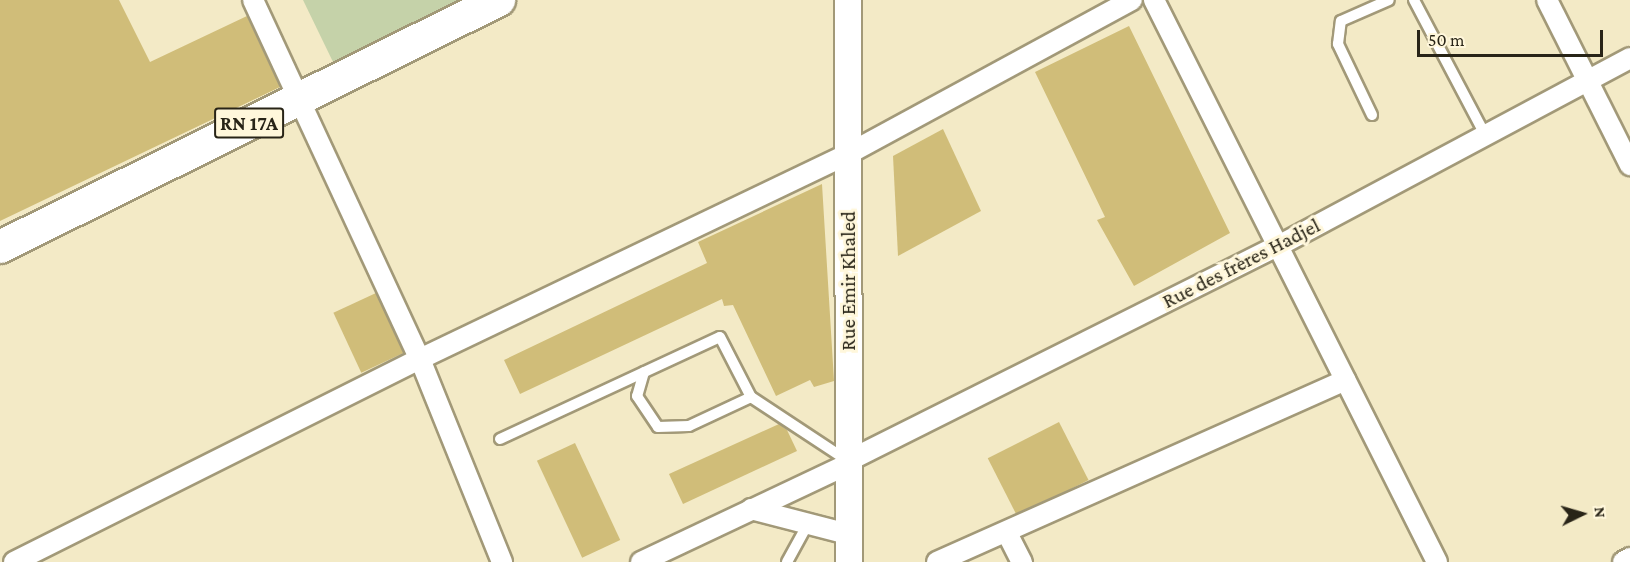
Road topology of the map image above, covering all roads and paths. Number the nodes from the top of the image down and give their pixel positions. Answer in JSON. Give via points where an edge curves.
{"nodes":[{"id":1,"x":253,"y":0,"type":"edge"},
{"id":2,"x":499,"y":0,"type":"edge"},
{"id":3,"x":848,"y":0,"type":"edge"},
{"id":4,"x":1132,"y":0,"type":"edge"},
{"id":5,"x":1154,"y":0,"type":"edge"},
{"id":6,"x":1389,"y":0,"type":"edge"},
{"id":7,"x":1414,"y":0,"type":"edge"},
{"id":8,"x":1547,"y":0,"type":"edge"},
{"id":9,"x":1630,"y":58,"type":"edge"},
{"id":10,"x":1587,"y":79,"type":"junction"},
{"id":11,"x":297,"y":99,"type":"junction"},
{"id":12,"x":1372,"y":115,"type":"dead end"},
{"id":13,"x":1484,"y":134,"type":"junction"},
{"id":14,"x":848,"y":154,"type":"junction"},
{"id":15,"x":1630,"y":165,"type":"edge"},
{"id":16,"x":1278,"y":246,"type":"junction"},
{"id":17,"x":0,"y":247,"type":"edge"},
{"id":18,"x":420,"y":359,"type":"junction"},
{"id":19,"x":644,"y":372,"type":"junction"},
{"id":20,"x":1345,"y":380,"type":"junction"},
{"id":21,"x":751,"y":398,"type":"junction"},
{"id":22,"x":500,"y":439,"type":"dead end"},
{"id":23,"x":848,"y":463,"type":"junction"},
{"id":24,"x":751,"y":509,"type":"junction"},
{"id":25,"x":809,"y":522,"type":"junction"},
{"id":26,"x":1007,"y":532,"type":"junction"},
{"id":27,"x":848,"y":534,"type":"junction"},
{"id":28,"x":1630,"y":558,"type":"edge"},
{"id":29,"x":14,"y":562,"type":"edge"},
{"id":30,"x":502,"y":562,"type":"edge"},
{"id":31,"x":641,"y":562,"type":"edge"},
{"id":32,"x":787,"y":562,"type":"edge"},
{"id":33,"x":849,"y":562,"type":"edge"},
{"id":34,"x":937,"y":562,"type":"edge"},
{"id":35,"x":1022,"y":562,"type":"edge"},
{"id":36,"x":1437,"y":562,"type":"edge"},
{"id":37,"x":1623,"y":562,"type":"edge"}],
"edges":[{"from":1,"to":11,"type":"street"},
{"from":2,"to":11,"type":"main road","number":"RN 17A"},
{"from":3,"to":14,"type":"street","name":"Rue Emir Khaled"},
{"from":4,"to":14,"type":"street"},
{"from":5,"to":16,"type":"street"},
{"from":6,"to":12,"type":"lane","via":[[1341,21],[1338,44]]},
{"from":7,"to":13,"type":"lane"},
{"from":8,"to":10,"type":"street"},
{"from":9,"to":10,"type":"street","name":"Rue des frères Hadjel"},
{"from":10,"to":13,"type":"street","name":"Rue des frères Hadjel"},
{"from":10,"to":15,"type":"street"},
{"from":11,"to":17,"type":"main road","number":"RN 17A"},
{"from":11,"to":18,"type":"street"},
{"from":13,"to":16,"type":"street","name":"Rue des frères Hadjel"},
{"from":14,"to":18,"type":"street"},
{"from":14,"to":23,"type":"street","name":"Rue Emir Khaled"},
{"from":16,"to":20,"type":"street"},
{"from":16,"to":23,"type":"street","name":"Rue des frères Hadjel"},
{"from":18,"to":29,"type":"street"},
{"from":18,"to":30,"type":"street"},
{"from":19,"to":21,"type":"lane","via":[[720,337]]},
{"from":19,"to":21,"type":"lane","via":[[637,396],[658,426],[689,426]]},
{"from":19,"to":22,"type":"lane"},
{"from":20,"to":26,"type":"street"},
{"from":20,"to":36,"type":"street"},
{"from":21,"to":23,"type":"lane"},
{"from":23,"to":24,"type":"street","name":"Rue des frères Hadjel"},
{"from":23,"to":27,"type":"street","name":"Rue Emir Khaled"},
{"from":24,"to":25,"type":"street"},
{"from":24,"to":31,"type":"street","name":"Rue des frères Hadjel"},
{"from":25,"to":27,"type":"street"},
{"from":25,"to":32,"type":"lane"},
{"from":26,"to":34,"type":"street"},
{"from":26,"to":35,"type":"street"},
{"from":27,"to":33,"type":"street","name":"Rue Emir Khaled"},
{"from":28,"to":37,"type":"street"}]}
